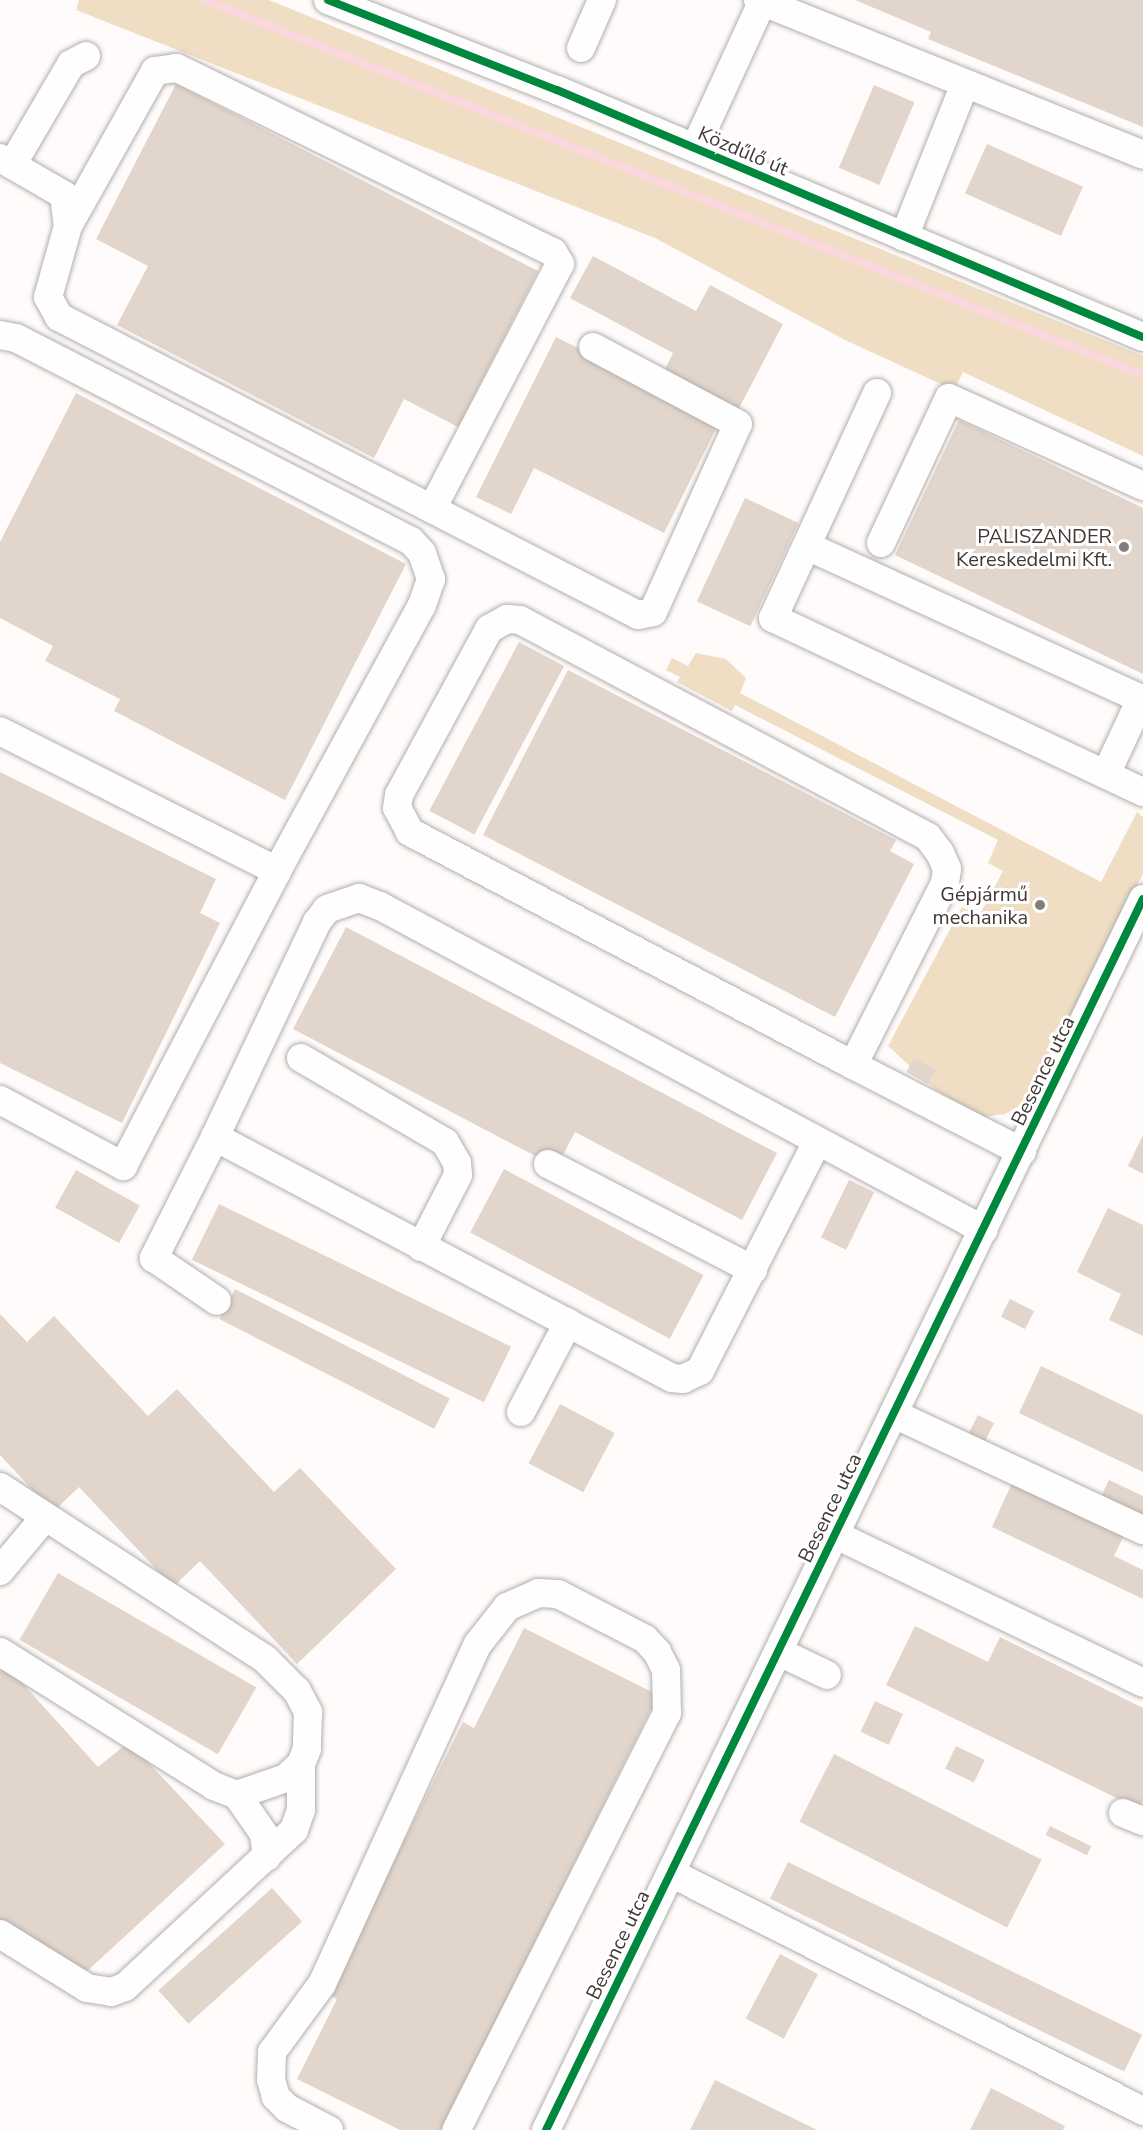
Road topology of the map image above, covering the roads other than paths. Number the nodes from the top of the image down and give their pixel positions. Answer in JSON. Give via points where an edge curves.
{"nodes":[{"id":1,"x":328,"y":0,"type":"edge"},
{"id":2,"x":602,"y":0,"type":"edge"},
{"id":3,"x":760,"y":1,"type":"edge"},
{"id":4,"x":582,"y":48,"type":"dead end"},
{"id":5,"x":86,"y":56,"type":"dead end"},
{"id":6,"x":965,"y":84,"type":"junction"},
{"id":7,"x":695,"y":148,"type":"junction"},
{"id":8,"x":1143,"y":155,"type":"edge"},
{"id":9,"x":6,"y":161,"type":"edge"},
{"id":10,"x":76,"y":192,"type":"junction"},
{"id":11,"x":904,"y":237,"type":"junction"},
{"id":12,"x":0,"y":334,"type":"edge"},
{"id":13,"x":1143,"y":337,"type":"edge"},
{"id":14,"x":593,"y":347,"type":"dead end"},
{"id":15,"x":877,"y":393,"type":"dead end"},
{"id":16,"x":1143,"y":486,"type":"edge"},
{"id":17,"x":432,"y":510,"type":"junction"},
{"id":18,"x":880,"y":543,"type":"dead end"},
{"id":19,"x":807,"y":546,"type":"junction"},
{"id":20,"x":0,"y":731,"type":"edge"},
{"id":21,"x":1106,"y":774,"type":"junction"},
{"id":22,"x":1143,"y":792,"type":"edge"},
{"id":23,"x":277,"y":871,"type":"junction"},
{"id":24,"x":1143,"y":899,"type":"edge"},
{"id":25,"x":300,"y":1058,"type":"dead end"},
{"id":26,"x":853,"y":1065,"type":"junction"},
{"id":27,"x":0,"y":1100,"type":"edge"},
{"id":28,"x":216,"y":1137,"type":"junction"},
{"id":29,"x":817,"y":1142,"type":"junction"},
{"id":30,"x":1022,"y":1152,"type":"junction"},
{"id":31,"x":548,"y":1164,"type":"dead end"},
{"id":32,"x":984,"y":1230,"type":"junction"},
{"id":33,"x":421,"y":1247,"type":"junction"},
{"id":34,"x":753,"y":1270,"type":"junction"},
{"id":35,"x":217,"y":1300,"type":"dead end"},
{"id":36,"x":568,"y":1323,"type":"junction"},
{"id":37,"x":521,"y":1412,"type":"dead end"},
{"id":38,"x":894,"y":1414,"type":"junction"},
{"id":39,"x":0,"y":1487,"type":"edge"},
{"id":40,"x":45,"y":1517,"type":"junction"},
{"id":41,"x":1143,"y":1530,"type":"edge"},
{"id":42,"x":836,"y":1535,"type":"junction"},
{"id":43,"x":0,"y":1571,"type":"edge"},
{"id":44,"x":0,"y":1652,"type":"edge"},
{"id":45,"x":779,"y":1652,"type":"junction"},
{"id":46,"x":827,"y":1676,"type":"dead end"},
{"id":47,"x":1143,"y":1683,"type":"edge"},
{"id":48,"x":301,"y":1764,"type":"junction"},
{"id":49,"x":237,"y":1795,"type":"junction"},
{"id":50,"x":267,"y":1857,"type":"junction"},
{"id":51,"x":671,"y":1873,"type":"junction"},
{"id":52,"x":0,"y":1934,"type":"edge"},
{"id":53,"x":1143,"y":2111,"type":"edge"},
{"id":54,"x":329,"y":2130,"type":"edge"},
{"id":55,"x":456,"y":2130,"type":"edge"},
{"id":56,"x":546,"y":2130,"type":"edge"}],
"edges":[{"from":1,"to":7,"type":"street","name":"Közdűlő út"},
{"from":2,"to":4,"type":"street"},
{"from":3,"to":6,"type":"street"},
{"from":3,"to":7,"type":"street"},
{"from":5,"to":9,"type":"street","via":[[71,64]]},
{"from":6,"to":8,"type":"street"},
{"from":6,"to":11,"type":"street"},
{"from":7,"to":11,"type":"street","name":"Közdűlő út"},
{"from":9,"to":10,"type":"street"},
{"from":10,"to":17,"type":"street","via":[[48,297],[59,317]]},
{"from":10,"to":17,"type":"street","via":[[155,71],[177,68],[553,252],[560,264]]},
{"from":11,"to":13,"type":"street","name":"Közdűlő út"},
{"from":12,"to":23,"type":"street","via":[[16,338],[401,536],[422,553],[430,579],[422,605]]},
{"from":14,"to":17,"type":"street","via":[[738,424],[653,612],[638,615]]},
{"from":15,"to":19,"type":"street"},
{"from":16,"to":18,"type":"street","via":[[949,398]]},
{"from":19,"to":21,"type":"street","via":[[773,618]]},
{"from":19,"to":21,"type":"street","via":[[1141,699]]},
{"from":20,"to":23,"type":"street"},
{"from":21,"to":22,"type":"street"},
{"from":23,"to":27,"type":"street","via":[[123,1166]]},
{"from":24,"to":30,"type":"street","name":"Besence utca"},
{"from":25,"to":33,"type":"street","via":[[446,1142],[458,1163],[458,1175]]},
{"from":26,"to":26,"type":"street","via":[[945,883],[947,870],[927,837],[520,620],[507,619],[489,629],[399,795],[397,808],[410,832]]},
{"from":26,"to":30,"type":"street"},
{"from":28,"to":29,"type":"street","via":[[317,922],[327,909],[359,898],[751,1103]]},
{"from":28,"to":33,"type":"street"},
{"from":28,"to":35,"type":"street","via":[[154,1258]]},
{"from":29,"to":32,"type":"street"},
{"from":29,"to":34,"type":"street"},
{"from":30,"to":32,"type":"street","name":"Besence utca"},
{"from":31,"to":34,"type":"street"},
{"from":32,"to":38,"type":"street","name":"Besence utca"},
{"from":33,"to":36,"type":"street"},
{"from":34,"to":36,"type":"street","via":[[700,1371],[692,1377],[672,1378]]},
{"from":36,"to":37,"type":"street"},
{"from":38,"to":41,"type":"street"},
{"from":38,"to":42,"type":"street","name":"Besence utca"},
{"from":39,"to":40,"type":"street"},
{"from":40,"to":43,"type":"street"},
{"from":40,"to":48,"type":"street","via":[[265,1659],[297,1691],[308,1712],[307,1749]]},
{"from":42,"to":45,"type":"street","name":"Besence utca"},
{"from":42,"to":47,"type":"street"},
{"from":44,"to":49,"type":"street","via":[[214,1786]]},
{"from":45,"to":46,"type":"street"},
{"from":45,"to":51,"type":"street","name":"Besence utca"},
{"from":48,"to":49,"type":"street","via":[[286,1778]]},
{"from":48,"to":50,"type":"street","via":[[301,1810],[294,1830]]},
{"from":49,"to":50,"type":"street","via":[[260,1827]]},
{"from":50,"to":52,"type":"street","via":[[126,1988],[111,1992],[87,1988]]},
{"from":51,"to":53,"type":"street"},
{"from":51,"to":56,"type":"street","name":"Besence utca"},
{"from":54,"to":55,"type":"street","via":[[287,2108],[276,2097],[271,2080],[272,2052],[322,1984],[478,1644],[507,1607],[538,1593],[558,1594],[645,1639],[666,1670],[668,1713]]}]}
